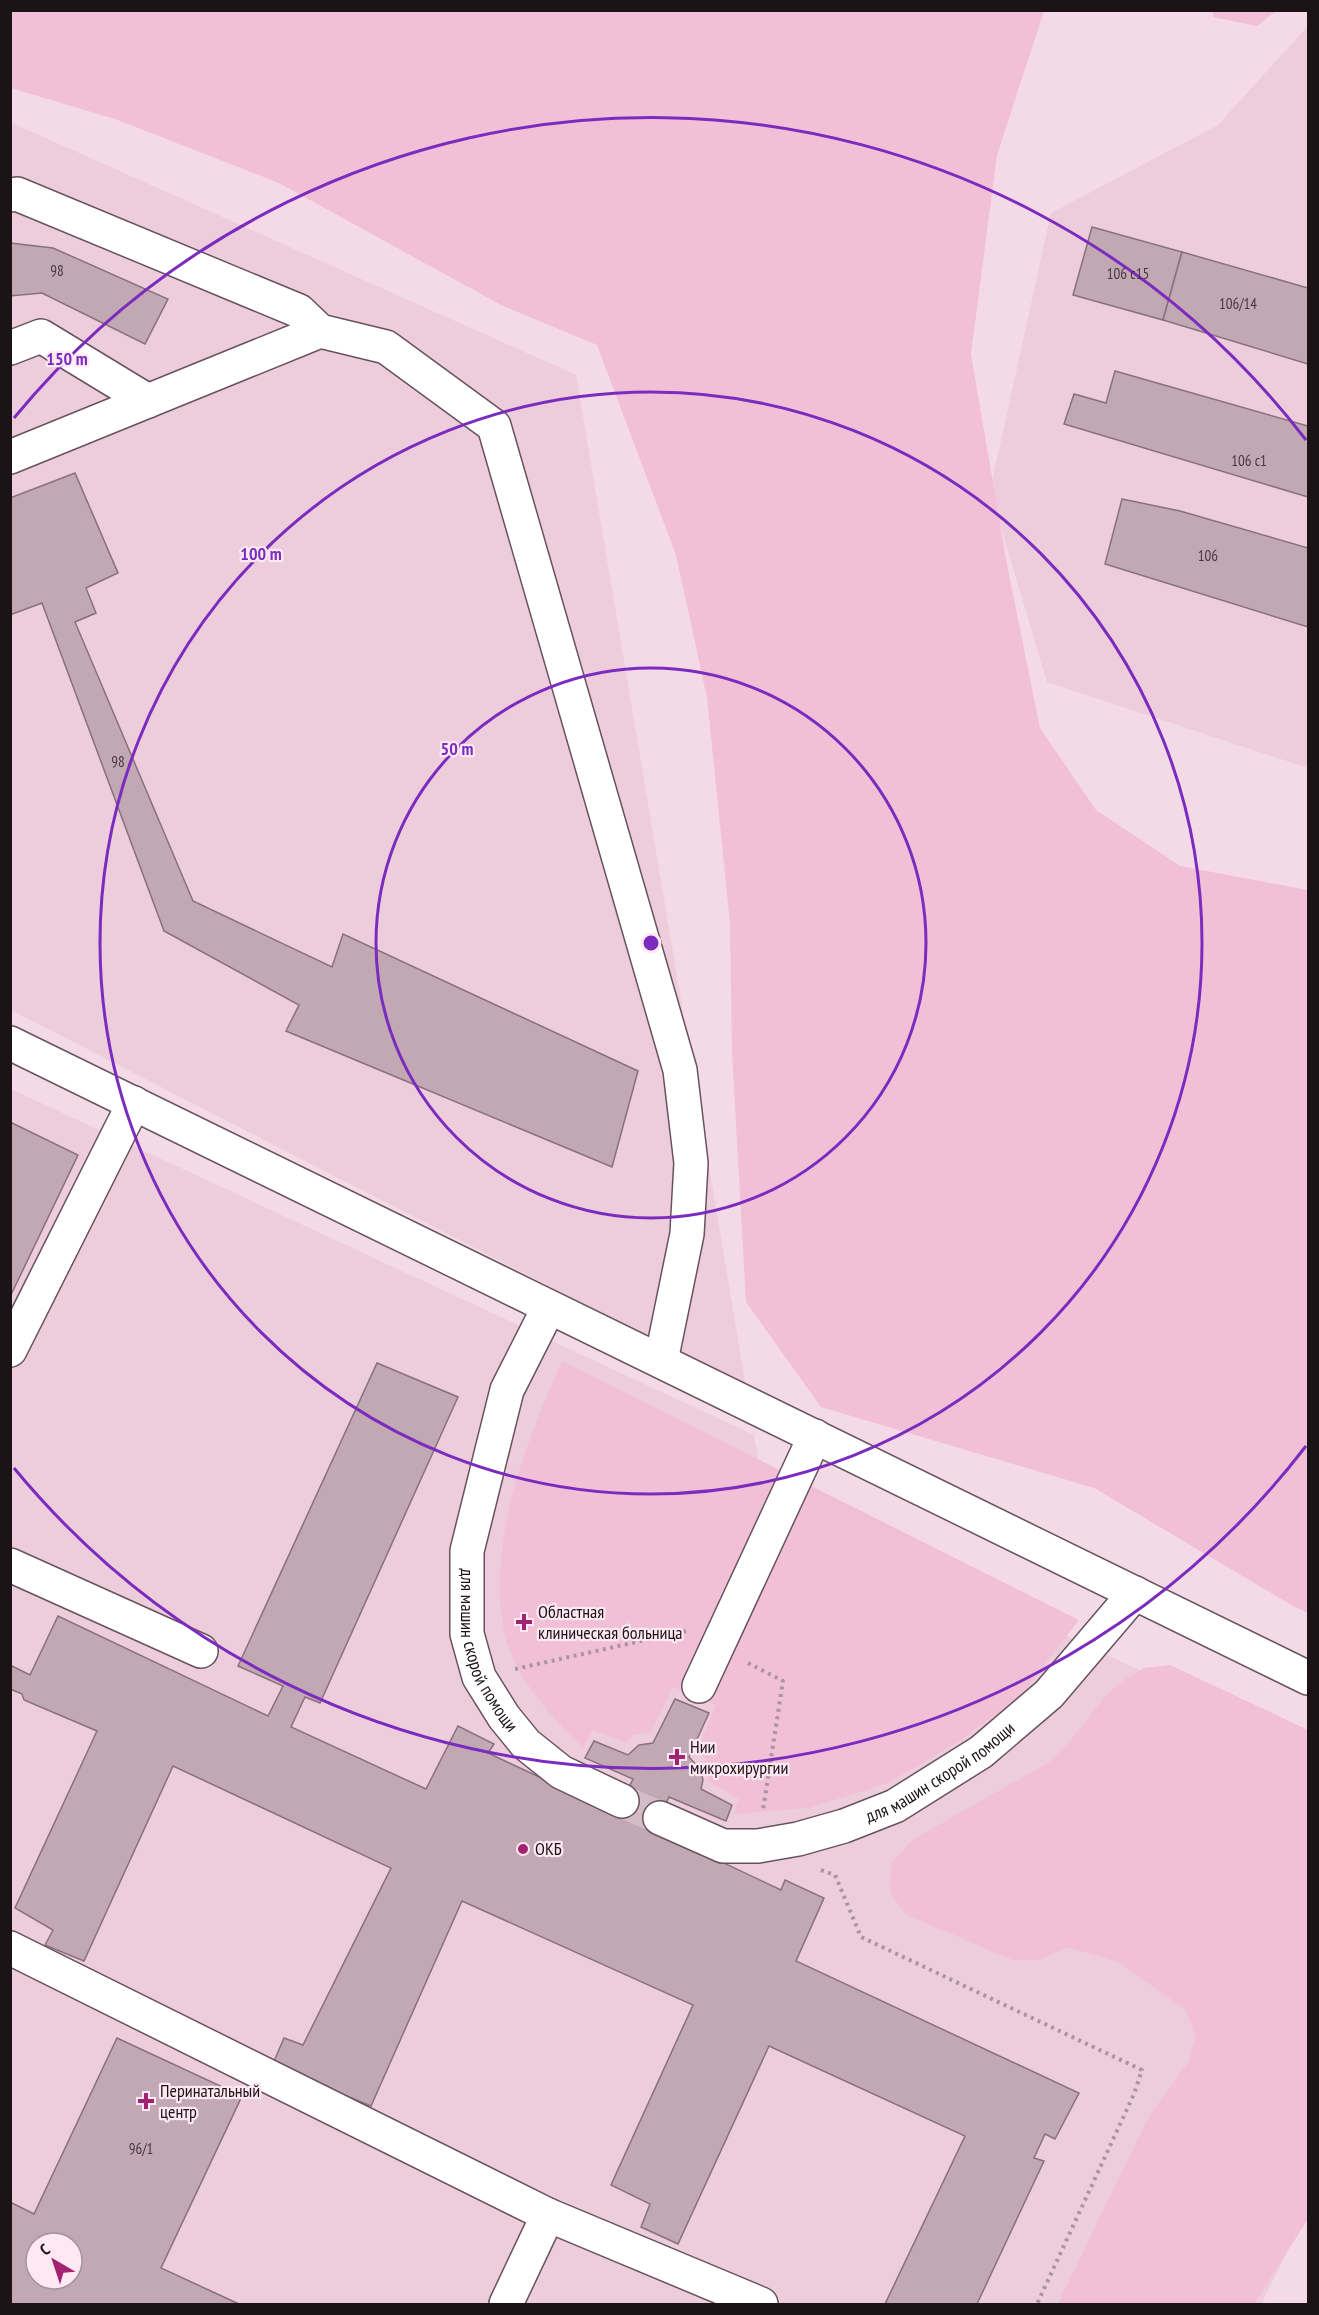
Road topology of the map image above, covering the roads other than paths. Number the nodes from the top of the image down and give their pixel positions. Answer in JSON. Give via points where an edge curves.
{"nodes":[{"id":1,"x":10,"y":195,"type":"edge"},
{"id":2,"x":320,"y":331,"type":"junction"},
{"id":3,"x":10,"y":348,"type":"edge"},
{"id":4,"x":148,"y":401,"type":"junction"},
{"id":5,"x":10,"y":457,"type":"edge"},
{"id":6,"x":10,"y":1043,"type":"edge"},
{"id":7,"x":134,"y":1103,"type":"junction"},
{"id":8,"x":549,"y":1306,"type":"junction"},
{"id":9,"x":10,"y":1350,"type":"edge"},
{"id":10,"x":661,"y":1361,"type":"junction"},
{"id":11,"x":815,"y":1436,"type":"junction"},
{"id":12,"x":10,"y":1565,"type":"edge"},
{"id":13,"x":1135,"y":1593,"type":"junction"},
{"id":14,"x":201,"y":1650,"type":"dead end"},
{"id":15,"x":1308,"y":1678,"type":"edge"},
{"id":16,"x":699,"y":1686,"type":"dead end"},
{"id":17,"x":622,"y":1801,"type":"tunnel mouth"},
{"id":18,"x":660,"y":1818,"type":"tunnel mouth"},
{"id":19,"x":10,"y":1948,"type":"edge"},
{"id":20,"x":548,"y":2215,"type":"junction"},
{"id":21,"x":506,"y":2304,"type":"edge"},
{"id":22,"x":761,"y":2304,"type":"edge"}],
"edges":[{"from":1,"to":2,"type":"street","via":[[16,194],[299,311]]},
{"from":2,"to":4,"type":"street"},
{"from":2,"to":10,"type":"street","via":[[386,347],[494,426],[680,1070],[692,1163],[687,1234]]},
{"from":3,"to":4,"type":"street","via":[[40,336]]},
{"from":4,"to":5,"type":"street"},
{"from":6,"to":7,"type":"street"},
{"from":7,"to":8,"type":"street"},
{"from":7,"to":9,"type":"street"},
{"from":8,"to":10,"type":"street"},
{"from":8,"to":17,"type":"street","name":"для машин скорой помощи","via":[[507,1390],[467,1551],[466,1634],[479,1677],[526,1744],[561,1772]]},
{"from":10,"to":11,"type":"street"},
{"from":11,"to":13,"type":"street"},
{"from":11,"to":16,"type":"street"},
{"from":12,"to":14,"type":"street"},
{"from":13,"to":15,"type":"street"},
{"from":13,"to":18,"type":"street","name":"для машин скорой помощи","via":[[1049,1694],[981,1752],[895,1806],[821,1832],[758,1846],[723,1846]]},
{"from":19,"to":20,"type":"street"},
{"from":20,"to":21,"type":"street"},
{"from":20,"to":22,"type":"street"}]}
